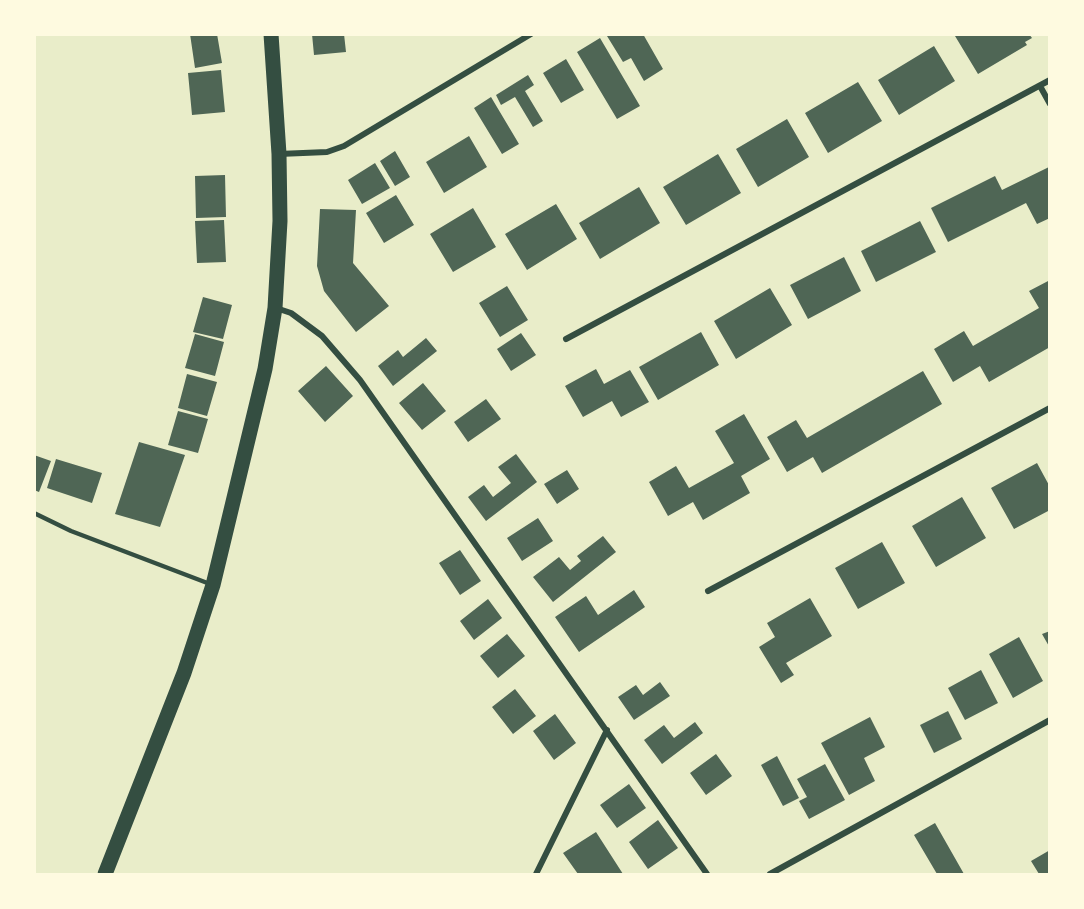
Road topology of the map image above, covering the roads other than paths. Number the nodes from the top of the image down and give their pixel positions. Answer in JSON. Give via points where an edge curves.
{"nodes":[{"id":1,"x":271,"y":34,"type":"edge"},
{"id":2,"x":531,"y":34,"type":"edge"},
{"id":3,"x":1050,"y":80,"type":"edge"},
{"id":4,"x":1040,"y":86,"type":"junction"},
{"id":5,"x":1050,"y":104,"type":"edge"},
{"id":6,"x":279,"y":154,"type":"junction"},
{"id":7,"x":275,"y":308,"type":"junction"},
{"id":8,"x":566,"y":339,"type":"dead end"},
{"id":9,"x":1050,"y":408,"type":"edge"},
{"id":10,"x":34,"y":513,"type":"edge"},
{"id":11,"x":213,"y":585,"type":"junction"},
{"id":12,"x":708,"y":591,"type":"dead end"},
{"id":13,"x":1050,"y":720,"type":"edge"},
{"id":14,"x":607,"y":730,"type":"junction"},
{"id":15,"x":105,"y":874,"type":"edge"},
{"id":16,"x":536,"y":874,"type":"edge"},
{"id":17,"x":708,"y":874,"type":"edge"},
{"id":18,"x":770,"y":874,"type":"edge"}],
"edges":[{"from":1,"to":6,"type":"main road"},
{"from":2,"to":6,"type":"street","via":[[344,146],[327,152]]},
{"from":3,"to":4,"type":"street"},
{"from":4,"to":5,"type":"street"},
{"from":4,"to":8,"type":"street"},
{"from":6,"to":7,"type":"main road"},
{"from":7,"to":11,"type":"main road","via":[[265,369]]},
{"from":7,"to":14,"type":"street","via":[[291,313],[322,336],[360,380]]},
{"from":9,"to":12,"type":"street"},
{"from":10,"to":11,"type":"lane"},
{"from":11,"to":15,"type":"main road"},
{"from":13,"to":18,"type":"street"},
{"from":14,"to":16,"type":"street"},
{"from":14,"to":17,"type":"street"}]}
